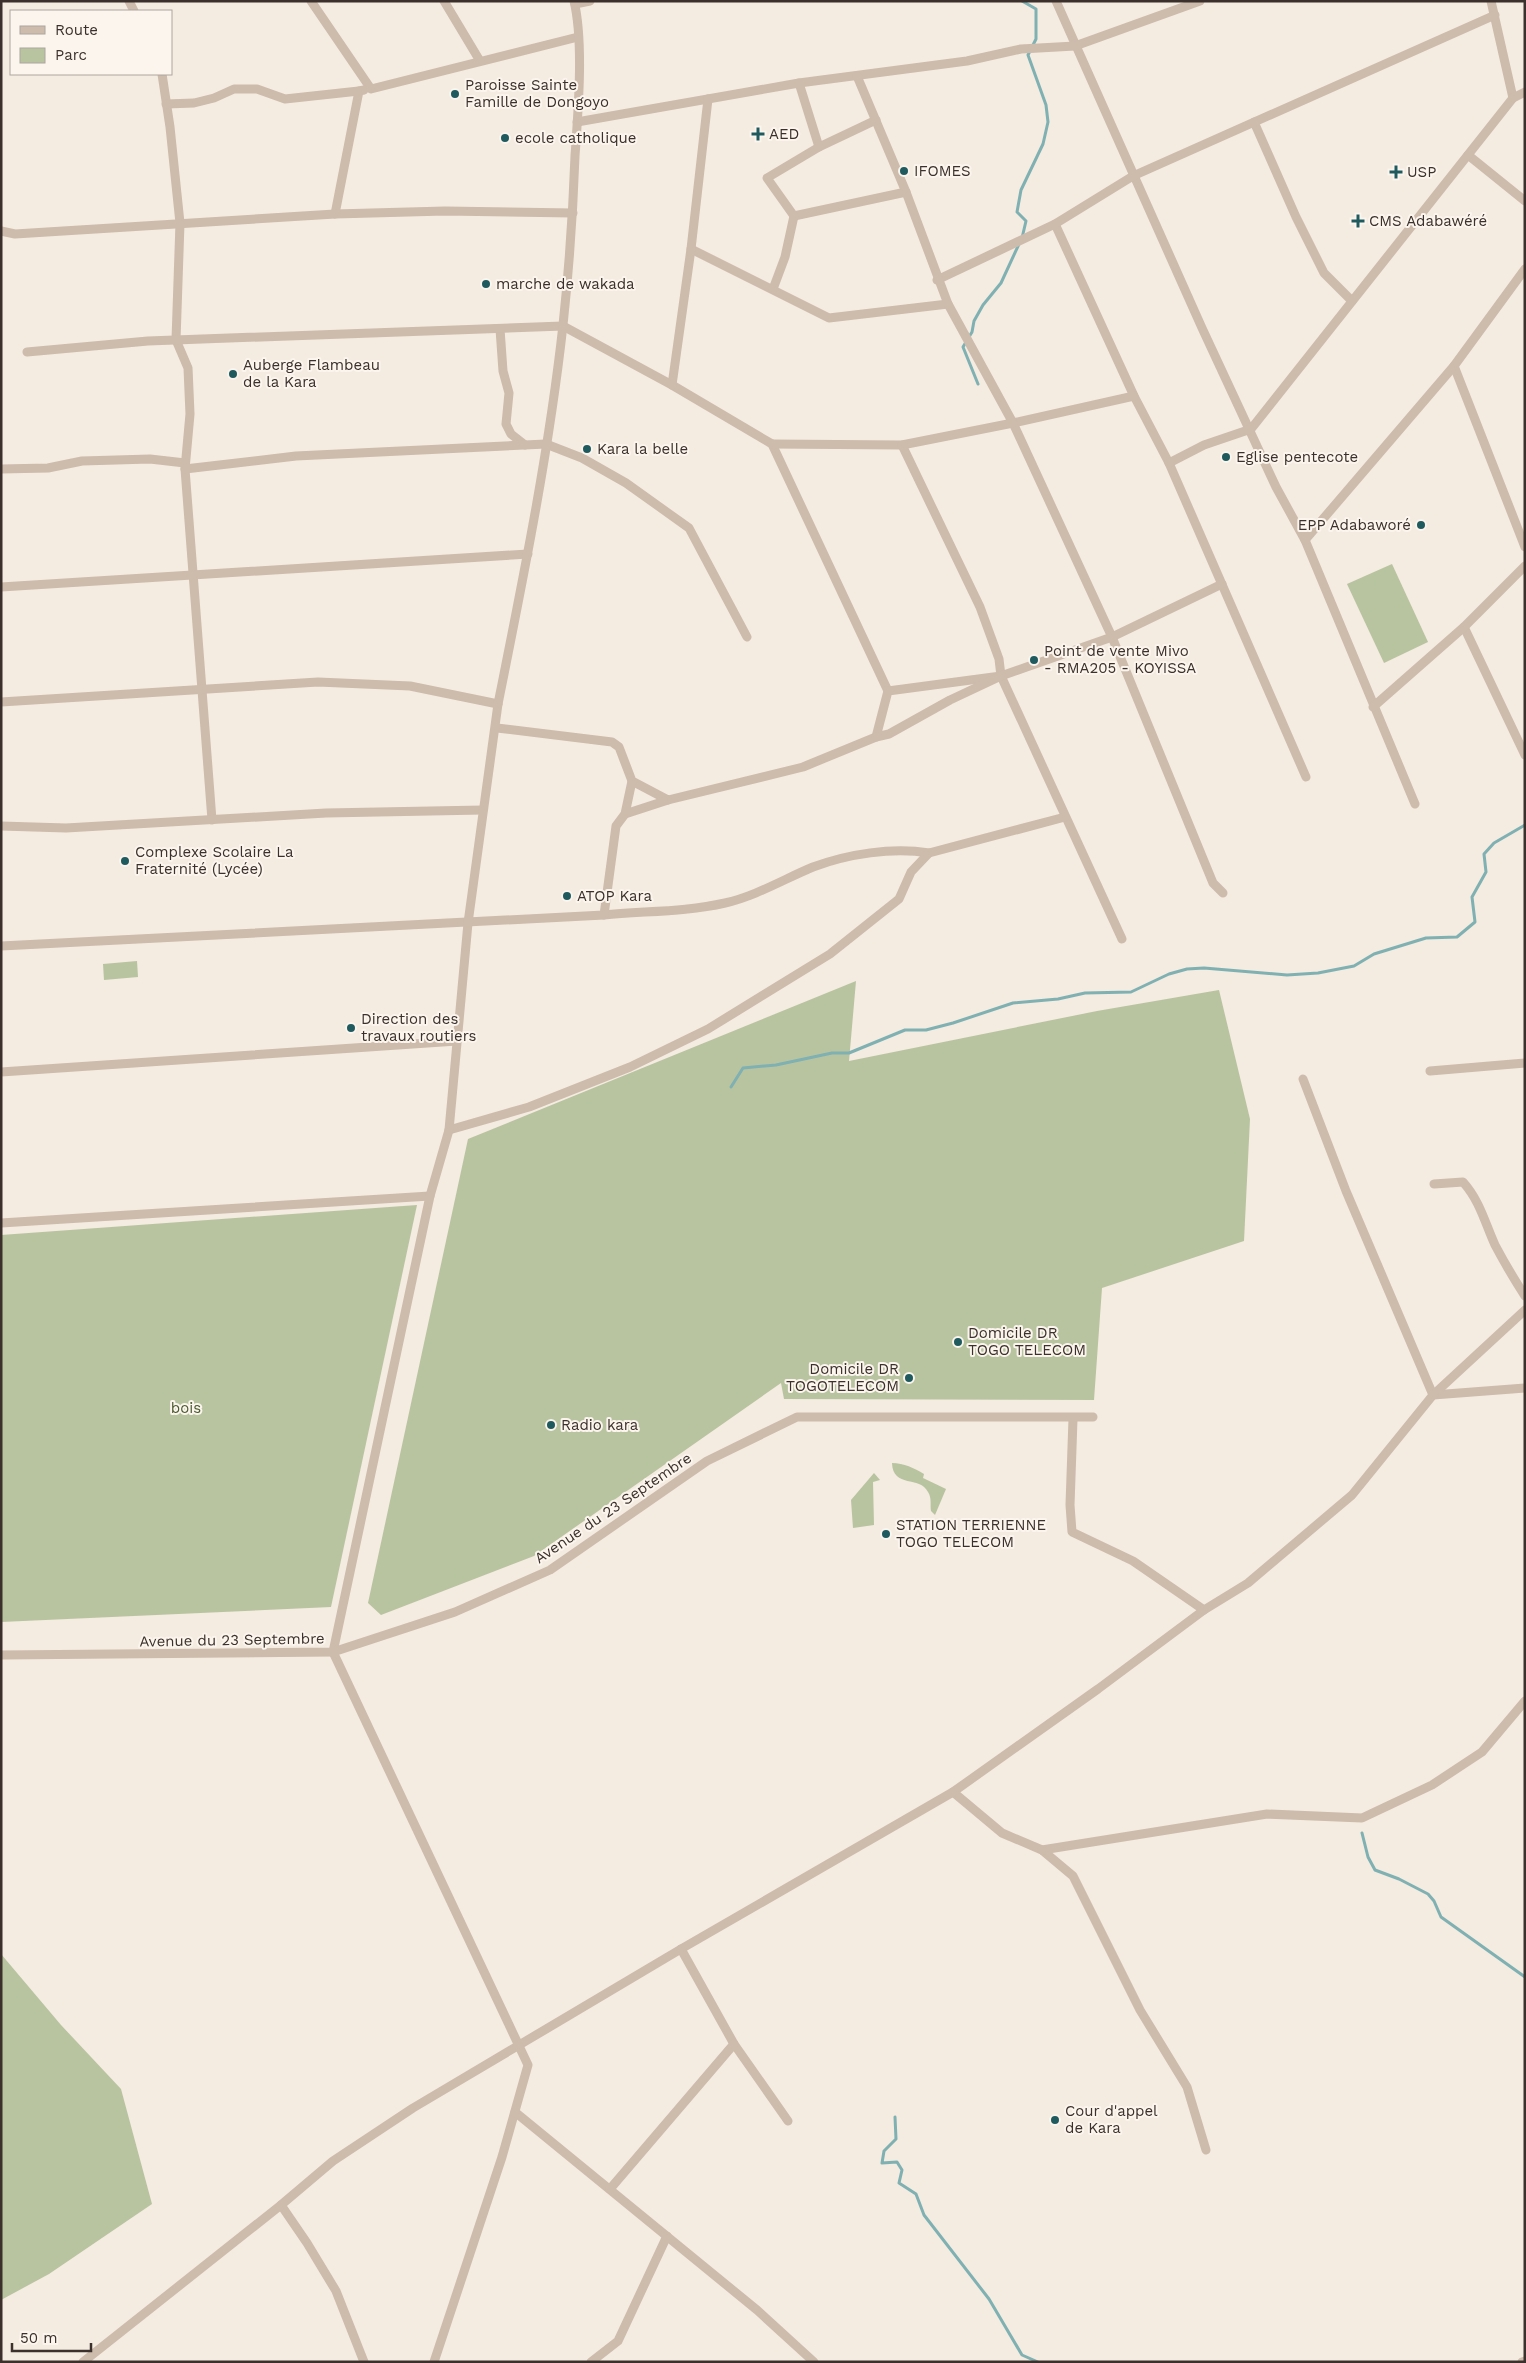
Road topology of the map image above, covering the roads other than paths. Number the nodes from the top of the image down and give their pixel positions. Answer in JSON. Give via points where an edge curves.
{"nodes":[{"id":1,"x":311,"y":1,"type":"edge"},
{"id":2,"x":444,"y":1,"type":"edge"},
{"id":3,"x":590,"y":1,"type":"edge"},
{"id":4,"x":1056,"y":1,"type":"edge"},
{"id":5,"x":1200,"y":1,"type":"edge"},
{"id":6,"x":1491,"y":1,"type":"edge"},
{"id":7,"x":574,"y":3,"type":"edge"},
{"id":8,"x":1495,"y":15,"type":"junction"},
{"id":9,"x":578,"y":37,"type":"junction"},
{"id":10,"x":1076,"y":46,"type":"junction"},
{"id":11,"x":480,"y":61,"type":"junction"},
{"id":12,"x":162,"y":75,"type":"edge"},
{"id":13,"x":857,"y":76,"type":"junction"},
{"id":14,"x":799,"y":83,"type":"junction"},
{"id":15,"x":371,"y":89,"type":"junction"},
{"id":16,"x":359,"y":91,"type":"junction"},
{"id":17,"x":1525,"y":92,"type":"edge"},
{"id":18,"x":1514,"y":98,"type":"junction"},
{"id":19,"x":708,"y":99,"type":"junction"},
{"id":20,"x":166,"y":104,"type":"junction"},
{"id":21,"x":876,"y":120,"type":"junction"},
{"id":22,"x":577,"y":122,"type":"junction"},
{"id":23,"x":1254,"y":122,"type":"junction"},
{"id":24,"x":819,"y":147,"type":"junction"},
{"id":25,"x":1468,"y":156,"type":"junction"},
{"id":26,"x":1133,"y":176,"type":"junction"},
{"id":27,"x":906,"y":192,"type":"junction"},
{"id":28,"x":1525,"y":201,"type":"edge"},
{"id":29,"x":573,"y":213,"type":"junction"},
{"id":30,"x":335,"y":214,"type":"junction"},
{"id":31,"x":794,"y":216,"type":"junction"},
{"id":32,"x":180,"y":223,"type":"junction"},
{"id":33,"x":1055,"y":224,"type":"junction"},
{"id":34,"x":1,"y":231,"type":"edge"},
{"id":35,"x":691,"y":249,"type":"junction"},
{"id":36,"x":1525,"y":269,"type":"edge"},
{"id":37,"x":937,"y":280,"type":"junction"},
{"id":38,"x":774,"y":289,"type":"junction"},
{"id":39,"x":1352,"y":301,"type":"junction"},
{"id":40,"x":948,"y":304,"type":"junction"},
{"id":41,"x":563,"y":326,"type":"junction"},
{"id":42,"x":500,"y":329,"type":"junction"},
{"id":43,"x":176,"y":340,"type":"junction"},
{"id":44,"x":27,"y":352,"type":"dead end"},
{"id":45,"x":1454,"y":366,"type":"junction"},
{"id":46,"x":672,"y":385,"type":"junction"},
{"id":47,"x":1134,"y":396,"type":"junction"},
{"id":48,"x":1013,"y":423,"type":"junction"},
{"id":49,"x":1251,"y":429,"type":"junction"},
{"id":50,"x":546,"y":444,"type":"junction"},
{"id":51,"x":772,"y":444,"type":"junction"},
{"id":52,"x":525,"y":445,"type":"junction"},
{"id":53,"x":902,"y":446,"type":"junction"},
{"id":54,"x":1169,"y":463,"type":"junction"},
{"id":55,"x":185,"y":466,"type":"junction"},
{"id":56,"x":1,"y":470,"type":"edge"},
{"id":57,"x":1305,"y":540,"type":"junction"},
{"id":58,"x":1525,"y":547,"type":"edge"},
{"id":59,"x":528,"y":554,"type":"junction"},
{"id":60,"x":1525,"y":566,"type":"edge"},
{"id":61,"x":194,"y":574,"type":"junction"},
{"id":62,"x":1222,"y":584,"type":"junction"},
{"id":63,"x":1,"y":587,"type":"edge"},
{"id":64,"x":1464,"y":627,"type":"junction"},
{"id":65,"x":747,"y":637,"type":"dead end"},
{"id":66,"x":1112,"y":637,"type":"junction"},
{"id":67,"x":1001,"y":676,"type":"junction"},
{"id":68,"x":202,"y":689,"type":"junction"},
{"id":69,"x":888,"y":691,"type":"junction"},
{"id":70,"x":1,"y":702,"type":"edge"},
{"id":71,"x":498,"y":704,"type":"junction"},
{"id":72,"x":1373,"y":707,"type":"junction"},
{"id":73,"x":497,"y":728,"type":"junction"},
{"id":74,"x":876,"y":737,"type":"junction"},
{"id":75,"x":1525,"y":755,"type":"edge"},
{"id":76,"x":1306,"y":777,"type":"dead end"},
{"id":77,"x":632,"y":780,"type":"junction"},
{"id":78,"x":668,"y":800,"type":"junction"},
{"id":79,"x":1415,"y":804,"type":"dead end"},
{"id":80,"x":483,"y":810,"type":"junction"},
{"id":81,"x":624,"y":814,"type":"junction"},
{"id":82,"x":1065,"y":817,"type":"junction"},
{"id":83,"x":212,"y":820,"type":"junction"},
{"id":84,"x":1,"y":826,"type":"edge"},
{"id":85,"x":929,"y":853,"type":"junction"},
{"id":86,"x":1223,"y":893,"type":"dead end"},
{"id":87,"x":604,"y":915,"type":"junction"},
{"id":88,"x":468,"y":923,"type":"junction"},
{"id":89,"x":1122,"y":939,"type":"dead end"},
{"id":90,"x":1,"y":946,"type":"edge"},
{"id":91,"x":457,"y":1040,"type":"junction"},
{"id":92,"x":1525,"y":1063,"type":"edge"},
{"id":93,"x":1430,"y":1071,"type":"dead end"},
{"id":94,"x":1,"y":1072,"type":"edge"},
{"id":95,"x":1303,"y":1079,"type":"dead end"},
{"id":96,"x":449,"y":1130,"type":"junction"},
{"id":97,"x":1434,"y":1184,"type":"dead end"},
{"id":98,"x":430,"y":1196,"type":"junction"},
{"id":99,"x":1,"y":1223,"type":"edge"},
{"id":100,"x":1525,"y":1296,"type":"edge"},
{"id":101,"x":1525,"y":1310,"type":"edge"},
{"id":102,"x":1525,"y":1388,"type":"edge"},
{"id":103,"x":1433,"y":1395,"type":"junction"},
{"id":104,"x":1093,"y":1417,"type":"dead end"},
{"id":105,"x":1073,"y":1419,"type":"junction"},
{"id":106,"x":1204,"y":1610,"type":"junction"},
{"id":107,"x":333,"y":1652,"type":"junction"},
{"id":108,"x":1,"y":1656,"type":"edge"},
{"id":109,"x":1525,"y":1702,"type":"edge"},
{"id":110,"x":953,"y":1792,"type":"junction"},
{"id":111,"x":1042,"y":1850,"type":"junction"},
{"id":112,"x":681,"y":1949,"type":"junction"},
{"id":113,"x":734,"y":2044,"type":"junction"},
{"id":114,"x":521,"y":2045,"type":"junction"},
{"id":115,"x":515,"y":2112,"type":"junction"},
{"id":116,"x":788,"y":2120,"type":"dead end"},
{"id":117,"x":1206,"y":2150,"type":"dead end"},
{"id":118,"x":610,"y":2189,"type":"junction"},
{"id":119,"x":281,"y":2205,"type":"junction"},
{"id":120,"x":667,"y":2236,"type":"junction"},
{"id":121,"x":83,"y":2362,"type":"edge"},
{"id":122,"x":364,"y":2362,"type":"edge"},
{"id":123,"x":434,"y":2362,"type":"edge"},
{"id":124,"x":591,"y":2362,"type":"edge"},
{"id":125,"x":814,"y":2362,"type":"edge"}],
"edges":[{"from":1,"to":15,"type":"street"},
{"from":2,"to":11,"type":"street"},
{"from":3,"to":7,"type":"street"},
{"from":4,"to":10,"type":"street"},
{"from":5,"to":10,"type":"street"},
{"from":6,"to":8,"type":"street"},
{"from":7,"to":9,"type":"street"},
{"from":8,"to":18,"type":"street"},
{"from":8,"to":23,"type":"street"},
{"from":9,"to":11,"type":"street"},
{"from":9,"to":22,"type":"street"},
{"from":10,"to":13,"type":"street","via":[[1021,49],[967,61]]},
{"from":10,"to":26,"type":"street"},
{"from":11,"to":15,"type":"street"},
{"from":12,"to":20,"type":"street"},
{"from":13,"to":14,"type":"street"},
{"from":13,"to":21,"type":"street"},
{"from":14,"to":19,"type":"street"},
{"from":14,"to":24,"type":"street"},
{"from":15,"to":16,"type":"street"},
{"from":16,"to":20,"type":"street","via":[[285,99],[257,89],[234,89],[194,103]]},
{"from":16,"to":30,"type":"street"},
{"from":17,"to":18,"type":"street"},
{"from":18,"to":25,"type":"street"},
{"from":19,"to":22,"type":"street"},
{"from":19,"to":35,"type":"street"},
{"from":20,"to":32,"type":"street"},
{"from":21,"to":24,"type":"street"},
{"from":21,"to":27,"type":"street"},
{"from":22,"to":29,"type":"street"},
{"from":23,"to":26,"type":"street"},
{"from":23,"to":39,"type":"street","via":[[1324,273]]},
{"from":24,"to":31,"type":"street","via":[[767,178]]},
{"from":25,"to":28,"type":"street"},
{"from":25,"to":39,"type":"street"},
{"from":26,"to":33,"type":"street"},
{"from":26,"to":49,"type":"street"},
{"from":27,"to":31,"type":"street"},
{"from":27,"to":37,"type":"street"},
{"from":29,"to":30,"type":"street","via":[[445,211]]},
{"from":29,"to":41,"type":"street"},
{"from":30,"to":32,"type":"street"},
{"from":31,"to":38,"type":"street","via":[[786,257]]},
{"from":32,"to":34,"type":"street","via":[[16,234]]},
{"from":32,"to":43,"type":"street"},
{"from":33,"to":37,"type":"street"},
{"from":33,"to":47,"type":"street"},
{"from":35,"to":38,"type":"street"},
{"from":35,"to":46,"type":"street"},
{"from":36,"to":45,"type":"street"},
{"from":37,"to":40,"type":"street"},
{"from":38,"to":40,"type":"street","via":[[830,318]]},
{"from":39,"to":49,"type":"street"},
{"from":40,"to":48,"type":"street"},
{"from":41,"to":42,"type":"street"},
{"from":41,"to":46,"type":"street"},
{"from":41,"to":50,"type":"street"},
{"from":42,"to":43,"type":"street"},
{"from":42,"to":52,"type":"street","via":[[508,393],[506,424],[511,434]]},
{"from":43,"to":44,"type":"street"},
{"from":43,"to":55,"type":"street","via":[[188,368],[190,414]]},
{"from":45,"to":57,"type":"street"},
{"from":45,"to":58,"type":"street"},
{"from":46,"to":51,"type":"street"},
{"from":47,"to":48,"type":"street"},
{"from":47,"to":54,"type":"street"},
{"from":48,"to":53,"type":"street"},
{"from":48,"to":66,"type":"street"},
{"from":49,"to":54,"type":"street","via":[[1204,445]]},
{"from":49,"to":57,"type":"street","via":[[1276,487]]},
{"from":50,"to":52,"type":"street"},
{"from":50,"to":59,"type":"street"},
{"from":50,"to":65,"type":"street","via":[[582,458],[618,479],[689,528]]},
{"from":51,"to":53,"type":"street"},
{"from":51,"to":69,"type":"street"},
{"from":52,"to":55,"type":"street","via":[[296,456]]},
{"from":53,"to":67,"type":"street","via":[[980,607]]},
{"from":54,"to":62,"type":"street"},
{"from":55,"to":56,"type":"street","via":[[150,459],[82,461],[48,468]]},
{"from":55,"to":61,"type":"street"},
{"from":57,"to":72,"type":"street"},
{"from":59,"to":61,"type":"street"},
{"from":59,"to":71,"type":"street"},
{"from":60,"to":64,"type":"street"},
{"from":61,"to":63,"type":"street"},
{"from":61,"to":68,"type":"street"},
{"from":62,"to":66,"type":"street"},
{"from":62,"to":76,"type":"street"},
{"from":64,"to":72,"type":"street"},
{"from":64,"to":75,"type":"street"},
{"from":66,"to":67,"type":"street"},
{"from":66,"to":86,"type":"street","via":[[1201,856],[1213,883]]},
{"from":67,"to":69,"type":"street"},
{"from":67,"to":74,"type":"street","via":[[890,734]]},
{"from":67,"to":82,"type":"street"},
{"from":68,"to":70,"type":"street"},
{"from":68,"to":71,"type":"street","via":[[318,682],[410,686]]},
{"from":68,"to":83,"type":"street"},
{"from":69,"to":74,"type":"street"},
{"from":71,"to":73,"type":"street"},
{"from":72,"to":79,"type":"street"},
{"from":73,"to":77,"type":"street","via":[[612,742],[619,747]]},
{"from":73,"to":80,"type":"street"},
{"from":74,"to":78,"type":"street","via":[[803,766]]},
{"from":77,"to":78,"type":"street"},
{"from":77,"to":81,"type":"street"},
{"from":78,"to":81,"type":"street"},
{"from":80,"to":83,"type":"street","via":[[326,813]]},
{"from":80,"to":88,"type":"street"},
{"from":81,"to":87,"type":"street","via":[[616,826]]},
{"from":82,"to":85,"type":"street"},
{"from":82,"to":89,"type":"street"},
{"from":83,"to":84,"type":"street","via":[[66,828]]},
{"from":85,"to":87,"type":"street","via":[[914,851],[850,856],[726,903]]},
{"from":85,"to":96,"type":"street","via":[[912,872],[899,900],[830,954],[708,1029],[630,1067],[529,1107]]},
{"from":87,"to":88,"type":"street"},
{"from":88,"to":90,"type":"street"},
{"from":88,"to":91,"type":"street"},
{"from":91,"to":94,"type":"street"},
{"from":91,"to":96,"type":"street"},
{"from":92,"to":93,"type":"street"},
{"from":95,"to":103,"type":"street","via":[[1346,1191]]},
{"from":96,"to":98,"type":"street"},
{"from":97,"to":100,"type":"street","via":[[1463,1182],[1479,1205],[1494,1243]]},
{"from":98,"to":99,"type":"street"},
{"from":98,"to":107,"type":"street"},
{"from":101,"to":103,"type":"street"},
{"from":102,"to":103,"type":"street"},
{"from":103,"to":106,"type":"street","via":[[1352,1495],[1248,1583]]},
{"from":104,"to":105,"type":"street","name":"Avenue du 23 Septembre"},
{"from":105,"to":106,"type":"street","via":[[1072,1532],[1134,1561]]},
{"from":105,"to":107,"type":"street","name":"Avenue du 23 Septembre","via":[[797,1417],[707,1461],[550,1570],[455,1612]]},
{"from":106,"to":110,"type":"street"},
{"from":107,"to":108,"type":"street","name":"Avenue du 23 Septembre"},
{"from":107,"to":114,"type":"street"},
{"from":109,"to":111,"type":"street","via":[[1482,1752],[1432,1785],[1362,1818],[1267,1814]]},
{"from":110,"to":111,"type":"street","via":[[1002,1833]]},
{"from":110,"to":112,"type":"street"},
{"from":111,"to":117,"type":"street","via":[[1073,1876],[1140,2010],[1187,2087]]},
{"from":112,"to":113,"type":"street"},
{"from":112,"to":114,"type":"street"},
{"from":113,"to":116,"type":"street"},
{"from":113,"to":118,"type":"street"},
{"from":114,"to":115,"type":"street","via":[[528,2065]]},
{"from":114,"to":119,"type":"street","via":[[405,2113],[333,2161]]},
{"from":115,"to":118,"type":"street"},
{"from":115,"to":123,"type":"street"},
{"from":118,"to":120,"type":"street"},
{"from":119,"to":121,"type":"street"},
{"from":119,"to":122,"type":"street","via":[[336,2291]]},
{"from":120,"to":124,"type":"street","via":[[618,2341]]},
{"from":120,"to":125,"type":"street"}]}
